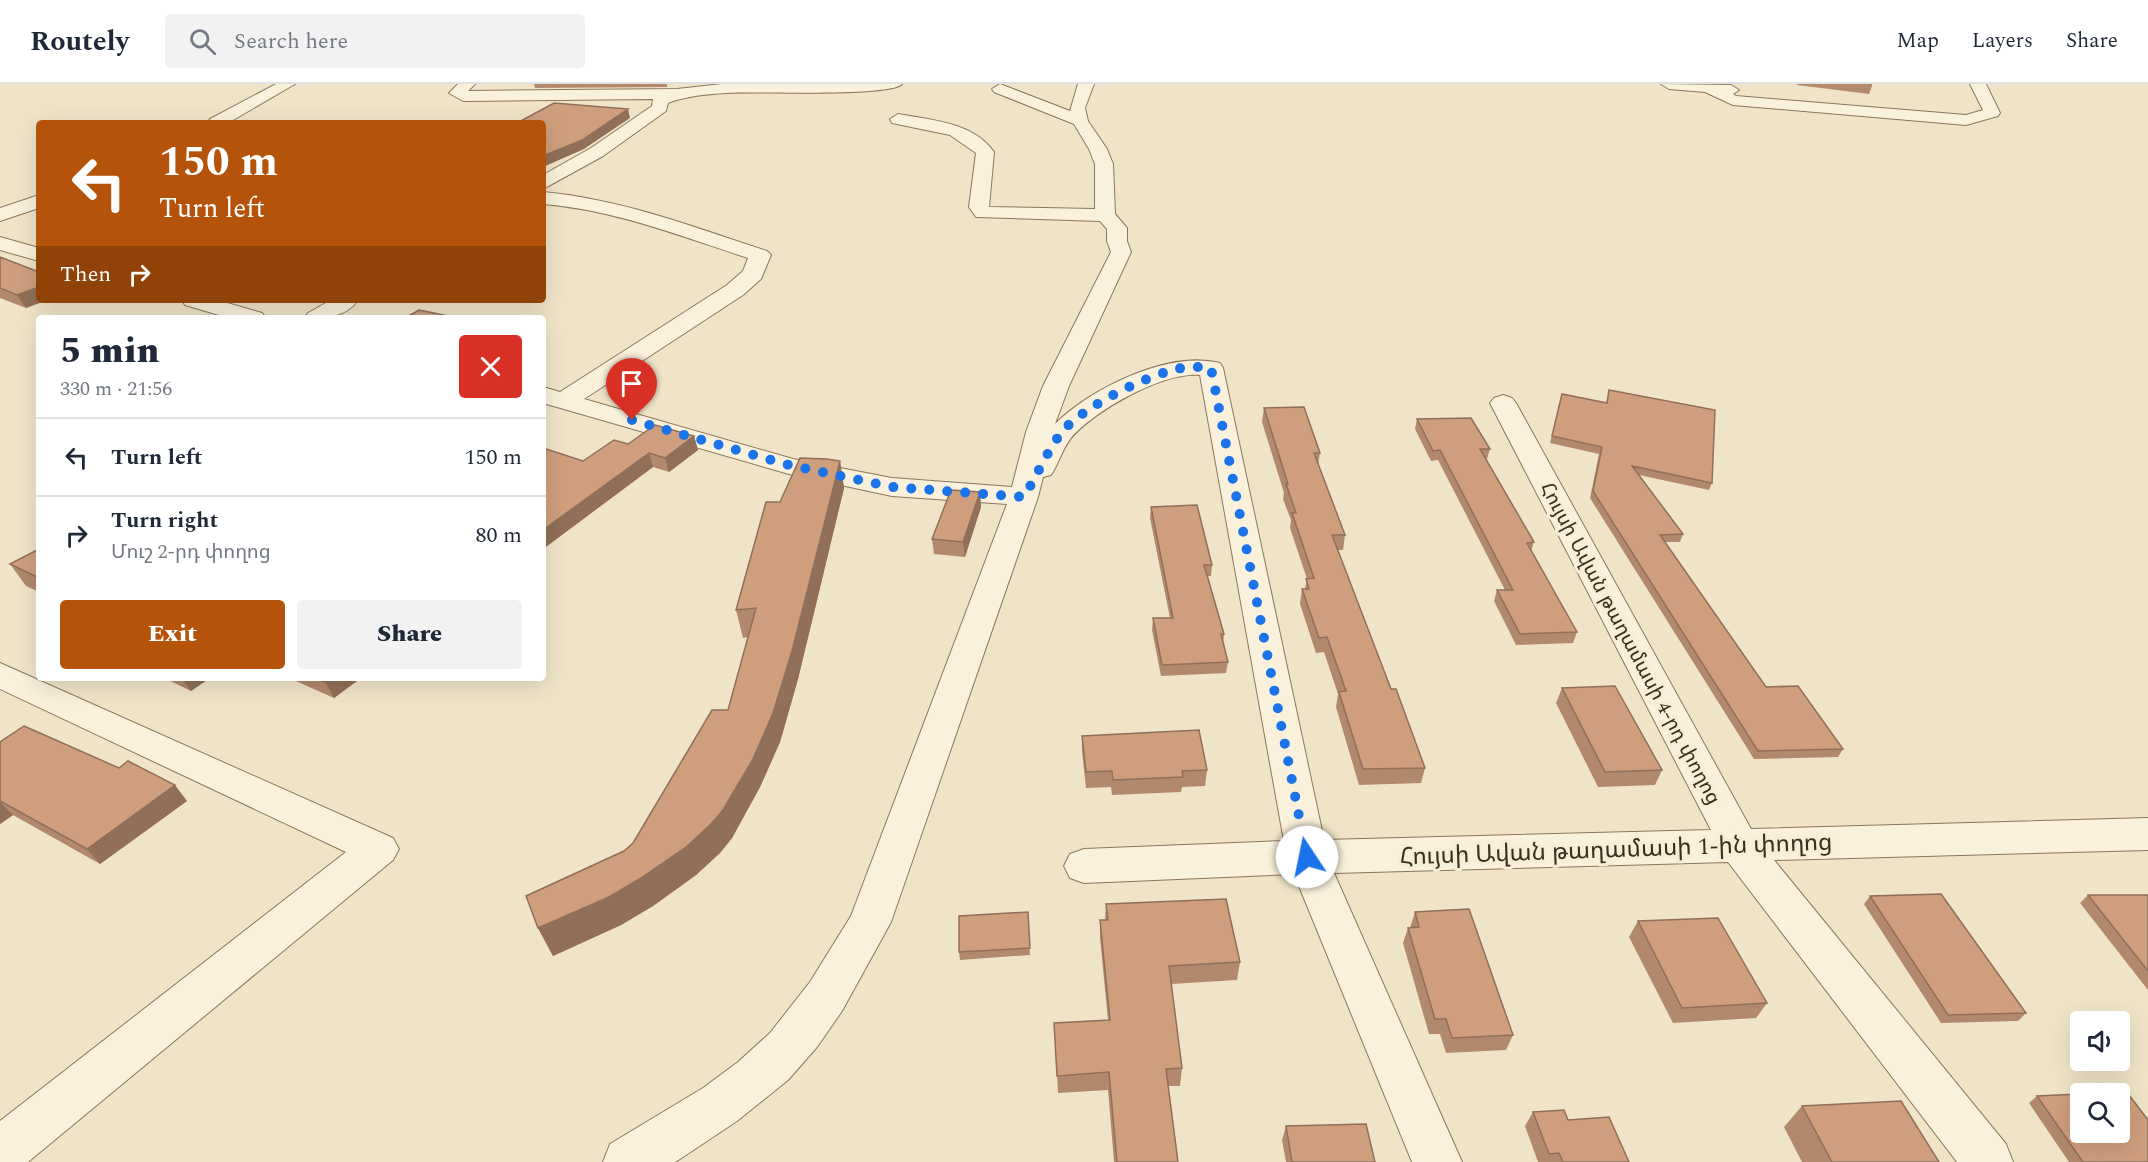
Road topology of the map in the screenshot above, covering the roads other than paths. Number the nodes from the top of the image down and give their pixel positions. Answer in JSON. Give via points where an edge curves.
{"nodes":[{"id":1,"x":287,"y":84,"type":"edge"},
{"id":2,"x":467,"y":84,"type":"edge"},
{"id":3,"x":894,"y":84,"type":"edge"},
{"id":4,"x":1086,"y":84,"type":"edge"},
{"id":5,"x":1670,"y":84,"type":"edge"},
{"id":6,"x":1978,"y":84,"type":"edge"},
{"id":7,"x":1766,"y":85,"type":"edge"},
{"id":8,"x":1001,"y":87,"type":"edge"},
{"id":9,"x":1709,"y":88,"type":"junction"},
{"id":10,"x":677,"y":94,"type":"junction"},
{"id":11,"x":897,"y":119,"type":"dead end"},
{"id":12,"x":221,"y":120,"type":"edge"},
{"id":13,"x":1080,"y":121,"type":"junction"},
{"id":14,"x":546,"y":181,"type":"edge"},
{"id":15,"x":546,"y":198,"type":"edge"},
{"id":16,"x":36,"y":202,"type":"edge"},
{"id":17,"x":0,"y":215,"type":"edge"},
{"id":18,"x":1105,"y":215,"type":"junction"},
{"id":19,"x":0,"y":243,"type":"edge"},
{"id":20,"x":36,"y":254,"type":"edge"},
{"id":21,"x":203,"y":303,"type":"edge"},
{"id":22,"x":342,"y":303,"type":"edge"},
{"id":23,"x":244,"y":315,"type":"edge"},
{"id":24,"x":321,"y":315,"type":"edge"},
{"id":25,"x":554,"y":398,"type":"edge"},
{"id":26,"x":1503,"y":403,"type":"dead end"},
{"id":27,"x":1024,"y":497,"type":"junction"},
{"id":28,"x":0,"y":675,"type":"edge"},
{"id":29,"x":2146,"y":835,"type":"edge"},
{"id":30,"x":1740,"y":847,"type":"junction"},
{"id":31,"x":1307,"y":857,"type":"junction"},
{"id":32,"x":1084,"y":866,"type":"dead end"},
{"id":33,"x":0,"y":1153,"type":"edge"},
{"id":34,"x":628,"y":1162,"type":"edge"},
{"id":35,"x":1437,"y":1162,"type":"edge"},
{"id":36,"x":1988,"y":1162,"type":"edge"}],
"edges":[{"from":1,"to":12,"type":"street"},
{"from":2,"to":10,"type":"street","via":[[457,93]]},
{"from":3,"to":10,"type":"street","via":[[728,88]]},
{"from":4,"to":13,"type":"street","via":[[1077,108]]},
{"from":5,"to":9,"type":"street"},
{"from":6,"to":9,"type":"street","via":[[1992,113],[1966,120],[1733,100]]},
{"from":7,"to":9,"type":"street","via":[[1744,91]]},
{"from":8,"to":13,"type":"street"},
{"from":10,"to":14,"type":"street","via":[[660,100],[660,108]]},
{"from":11,"to":18,"type":"street","via":[[954,129],[976,141],[985,152],[979,207],[983,213]]},
{"from":13,"to":18,"type":"street","via":[[1104,164]]},
{"from":15,"to":25,"type":"street","via":[[568,199],[649,219],[760,255],[753,274],[735,290]]},
{"from":16,"to":17,"type":"street"},
{"from":18,"to":27,"type":"street","via":[[1117,228],[1121,252],[1056,386],[1038,432]]},
{"from":19,"to":20,"type":"street"},
{"from":21,"to":23,"type":"street"},
{"from":22,"to":24,"type":"street"},
{"from":25,"to":27,"type":"street","via":[[835,475],[892,487]]},
{"from":26,"to":30,"type":"street","name":"Հույսի Ավան թաղամասի 4-րդ փողոց"},
{"from":27,"to":31,"type":"street","via":[[1062,432],[1095,406],[1161,375],[1188,367],[1211,368]]},
{"from":27,"to":34,"type":"street","via":[[870,922],[836,984],[771,1063],[726,1099]]},
{"from":28,"to":33,"type":"street","via":[[379,849]]},
{"from":29,"to":30,"type":"street","name":"Հույսի Ավան թաղամասի 1-ին փողոց"},
{"from":30,"to":31,"type":"street","name":"Հույսի Ավան թաղամասի 1-ին փողոց"},
{"from":30,"to":36,"type":"street","name":"Հույսի Ավան թաղամասի 4-րդ փողոց"},
{"from":31,"to":32,"type":"street","name":"Հույսի Ավան թաղամասի 1-ին փողոց"},
{"from":31,"to":35,"type":"street"}]}
